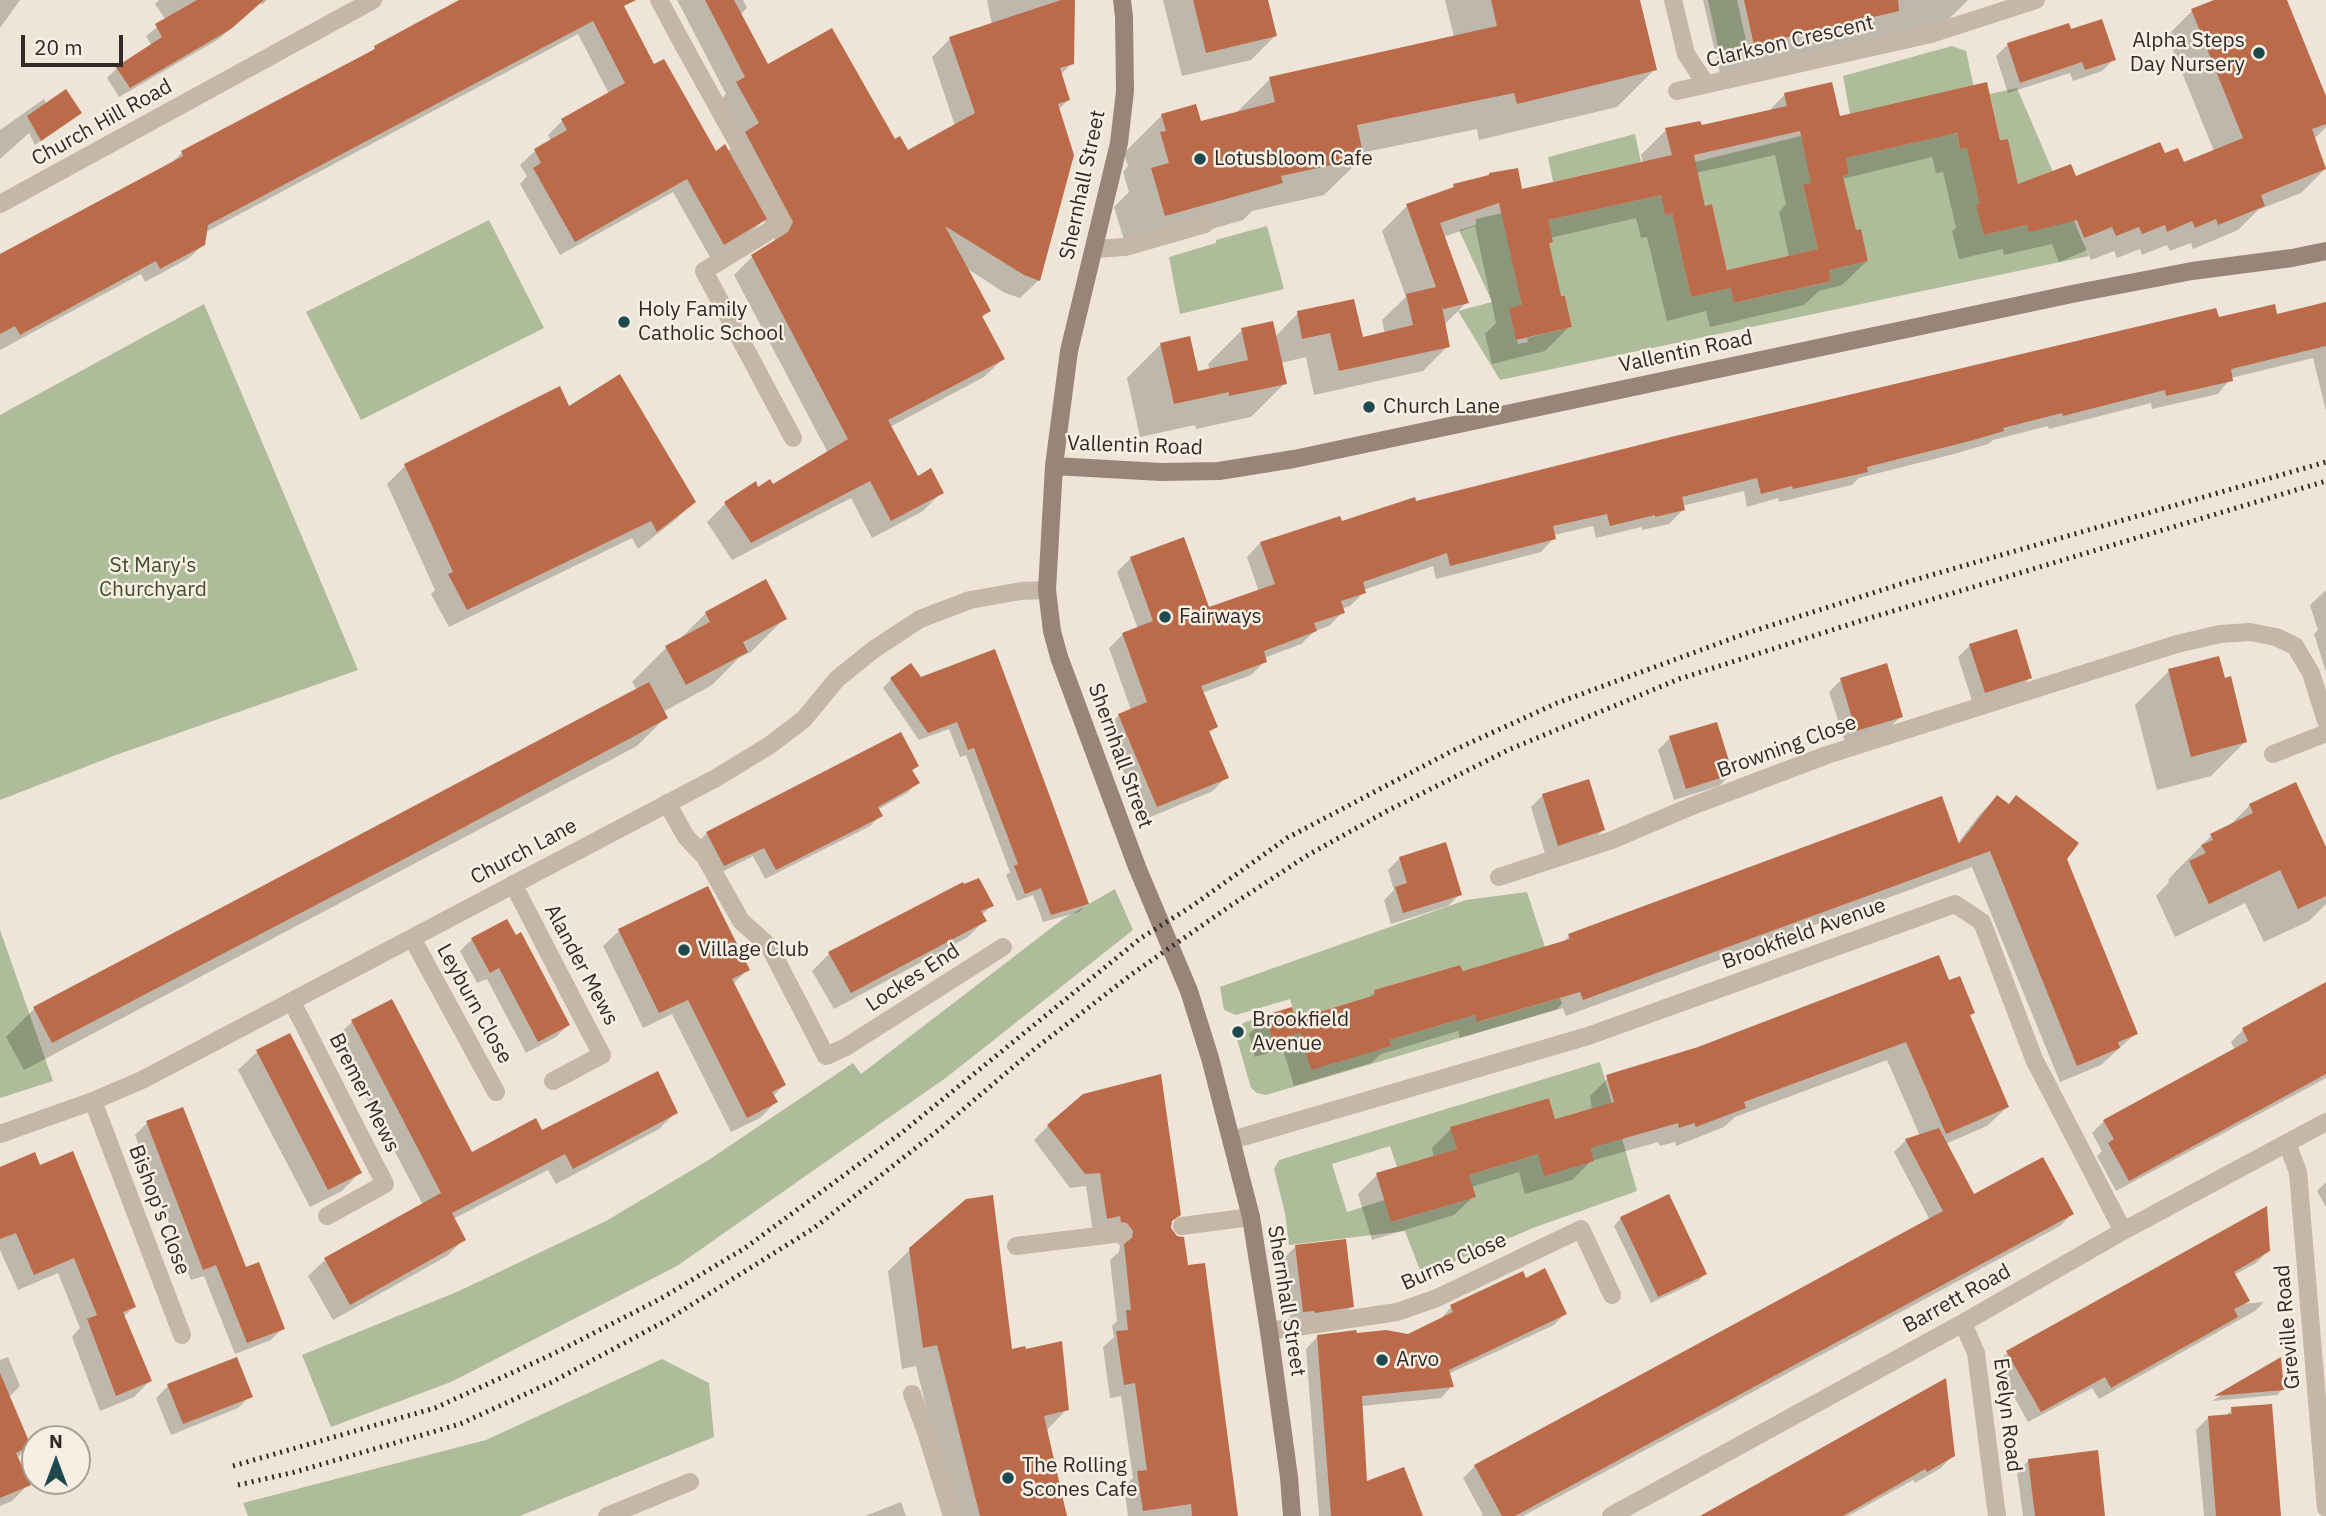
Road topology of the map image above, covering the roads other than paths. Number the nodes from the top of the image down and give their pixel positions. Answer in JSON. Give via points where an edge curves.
{"nodes":[{"id":1,"x":373,"y":0,"type":"edge"},
{"id":2,"x":659,"y":0,"type":"edge"},
{"id":3,"x":1122,"y":0,"type":"edge"},
{"id":4,"x":1673,"y":0,"type":"edge"},
{"id":5,"x":2033,"y":0,"type":"edge"},
{"id":6,"x":1706,"y":84,"type":"junction"},
{"id":7,"x":1678,"y":91,"type":"dead end"},
{"id":8,"x":0,"y":204,"type":"edge"},
{"id":9,"x":1205,"y":224,"type":"dead end"},
{"id":10,"x":1094,"y":249,"type":"junction"},
{"id":11,"x":2326,"y":251,"type":"edge"},
{"id":12,"x":793,"y":438,"type":"dead end"},
{"id":13,"x":1054,"y":466,"type":"junction"},
{"id":14,"x":1047,"y":590,"type":"junction"},
{"id":15,"x":2326,"y":721,"type":"edge"},
{"id":16,"x":2326,"y":733,"type":"edge"},
{"id":17,"x":2273,"y":754,"type":"dead end"},
{"id":18,"x":667,"y":803,"type":"junction"},
{"id":19,"x":1499,"y":877,"type":"dead end"},
{"id":20,"x":513,"y":884,"type":"junction"},
{"id":21,"x":412,"y":938,"type":"junction"},
{"id":22,"x":1003,"y":947,"type":"dead end"},
{"id":23,"x":292,"y":1002,"type":"junction"},
{"id":24,"x":553,"y":1081,"type":"dead end"},
{"id":25,"x":496,"y":1092,"type":"dead end"},
{"id":26,"x":93,"y":1101,"type":"junction"},
{"id":27,"x":2326,"y":1122,"type":"edge"},
{"id":28,"x":0,"y":1134,"type":"edge"},
{"id":29,"x":1232,"y":1140,"type":"junction"},
{"id":30,"x":2287,"y":1143,"type":"junction"},
{"id":31,"x":327,"y":1216,"type":"dead end"},
{"id":32,"x":1251,"y":1217,"type":"junction"},
{"id":33,"x":1182,"y":1226,"type":"dead end"},
{"id":34,"x":2123,"y":1230,"type":"junction"},
{"id":35,"x":1122,"y":1233,"type":"dead end"},
{"id":36,"x":1016,"y":1246,"type":"dead end"},
{"id":37,"x":1612,"y":1294,"type":"dead end"},
{"id":38,"x":1963,"y":1323,"type":"junction"},
{"id":39,"x":1269,"y":1331,"type":"junction"},
{"id":40,"x":182,"y":1335,"type":"dead end"},
{"id":41,"x":912,"y":1394,"type":"dead end"},
{"id":42,"x":690,"y":1482,"type":"dead end"},
{"id":43,"x":2326,"y":1508,"type":"edge"},
{"id":44,"x":1637,"y":1510,"type":"edge"},
{"id":45,"x":607,"y":1516,"type":"edge"},
{"id":46,"x":952,"y":1516,"type":"edge"},
{"id":47,"x":1292,"y":1516,"type":"edge"},
{"id":48,"x":1611,"y":1516,"type":"edge"},
{"id":49,"x":1997,"y":1516,"type":"edge"}],
"edges":[{"from":1,"to":8,"type":"street","name":"Church Hill Road"},
{"from":2,"to":12,"type":"street","via":[[782,223],[704,271]]},
{"from":3,"to":10,"type":"street","name":"Shernhall Street","via":[[1125,90],[1119,143]]},
{"from":4,"to":6,"type":"street","via":[[1686,54]]},
{"from":5,"to":6,"type":"street","name":"Clarkson Crescent","via":[[1931,34]]},
{"from":6,"to":7,"type":"street","name":"Clarkson Crescent"},
{"from":9,"to":10,"type":"street","via":[[1125,247]]},
{"from":10,"to":13,"type":"street","name":"Shernhall Street","via":[[1069,351]]},
{"from":11,"to":13,"type":"street","name":"Vallentin Road","via":[[2072,294],[1294,459],[1219,471]]},
{"from":13,"to":14,"type":"street","name":"Shernhall Street"},
{"from":14,"to":18,"type":"street","name":"Church Lane","via":[[970,600],[920,619],[837,679],[804,719],[770,746]]},
{"from":14,"to":29,"type":"street","name":"Shernhall Street","via":[[1059,657],[1189,991]]},
{"from":15,"to":19,"type":"street","name":"Browning Close","via":[[2295,646],[2250,632],[2220,634],[1827,755],[1612,840]]},
{"from":16,"to":17,"type":"street"},
{"from":18,"to":20,"type":"street","name":"Church Lane"},
{"from":18,"to":22,"type":"street","name":"Lockes End","via":[[686,837],[705,857],[741,921],[769,946],[827,1056]]},
{"from":20,"to":21,"type":"street","name":"Church Lane"},
{"from":20,"to":24,"type":"street","name":"Alander Mews","via":[[602,1055]]},
{"from":21,"to":23,"type":"street","name":"Church Lane"},
{"from":21,"to":25,"type":"street","name":"Leyburn Close"},
{"from":23,"to":26,"type":"street","name":"Church Lane"},
{"from":23,"to":31,"type":"street","name":"Bremer Mews","via":[[384,1184]]},
{"from":26,"to":28,"type":"street","name":"Church Lane"},
{"from":26,"to":40,"type":"street","name":"Bishop's Close"},
{"from":27,"to":30,"type":"street","name":"Barrett Road"},
{"from":29,"to":32,"type":"street","name":"Shernhall Street"},
{"from":29,"to":34,"type":"street","name":"Brookfield Avenue","via":[[1588,1036],[1955,904],[1982,922],[2034,1059]]},
{"from":30,"to":34,"type":"street","name":"Barrett Road"},
{"from":30,"to":43,"type":"street","name":"Greville Road","via":[[2298,1172]]},
{"from":32,"to":33,"type":"street"},
{"from":32,"to":39,"type":"street","name":"Shernhall Street"},
{"from":34,"to":38,"type":"street","name":"Barrett Road"},
{"from":35,"to":36,"type":"street"},
{"from":37,"to":39,"type":"street","name":"Burns Close","via":[[1581,1229],[1407,1308]]},
{"from":38,"to":44,"type":"street","name":"Barrett Road"},
{"from":38,"to":49,"type":"street","name":"Evelyn Road","via":[[1976,1353]]},
{"from":39,"to":47,"type":"street","name":"Shernhall Street"},
{"from":41,"to":46,"type":"street"},
{"from":42,"to":45,"type":"street"},
{"from":44,"to":48,"type":"street","name":"Barrett Road"}]}
